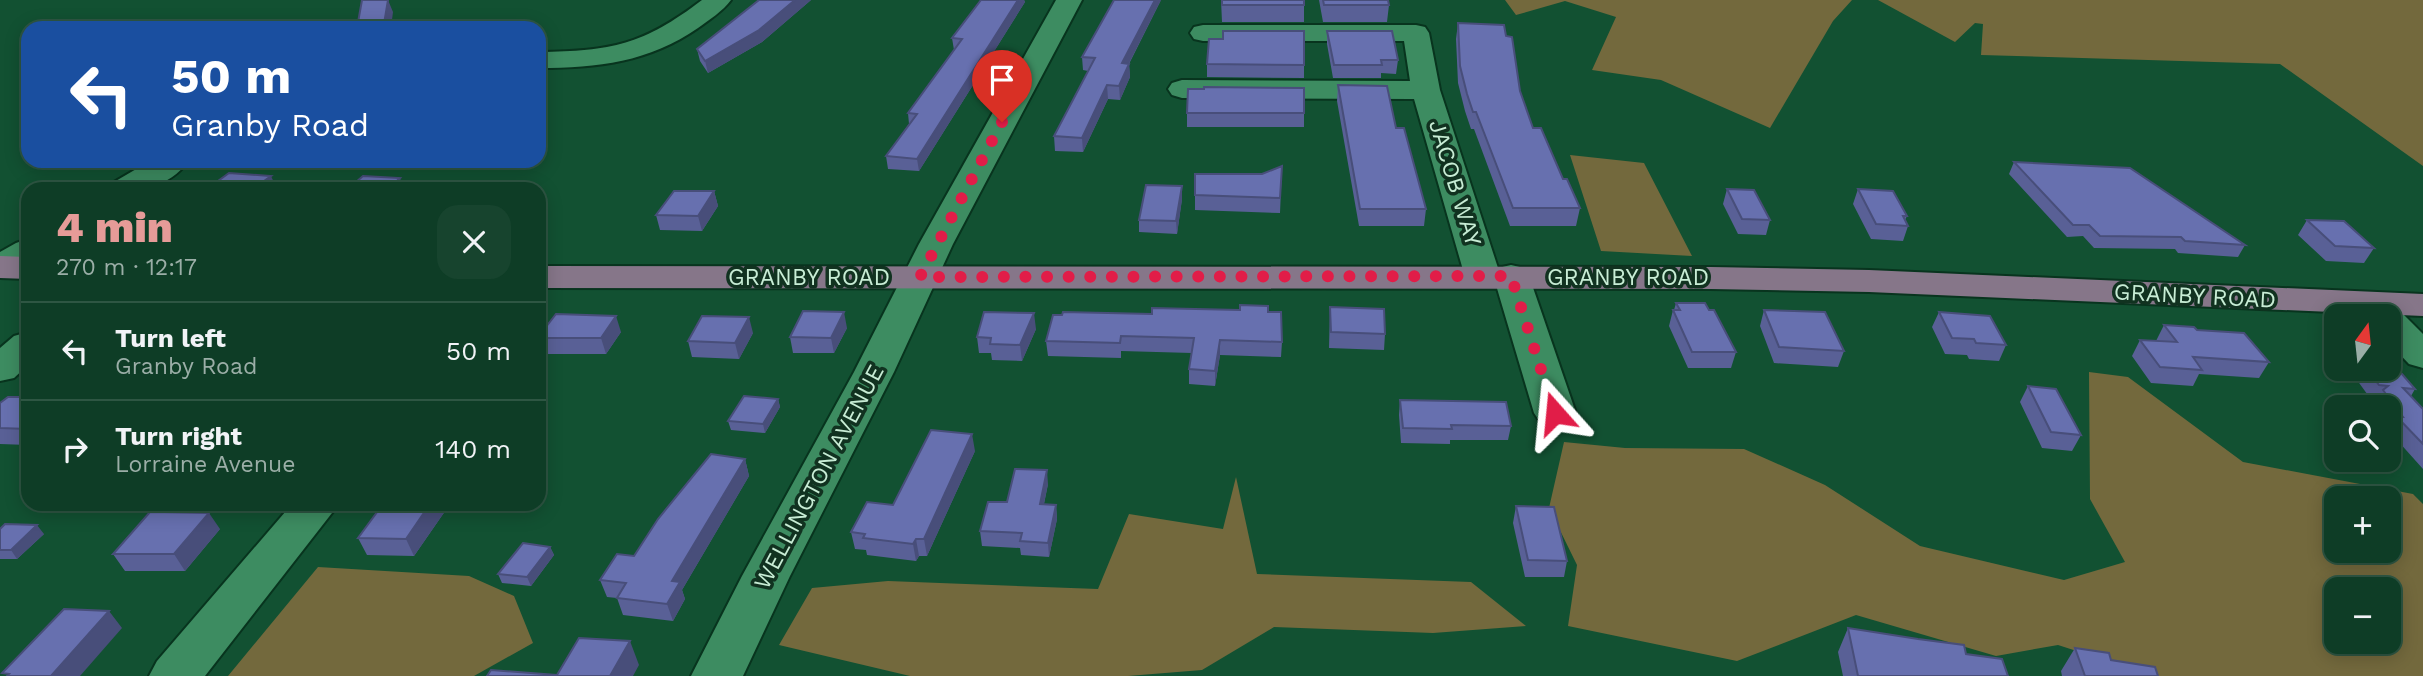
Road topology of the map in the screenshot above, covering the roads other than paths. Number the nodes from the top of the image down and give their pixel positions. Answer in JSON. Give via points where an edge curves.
{"nodes":[{"id":1,"x":718,"y":0,"type":"edge"},
{"id":2,"x":1069,"y":0,"type":"edge"},
{"id":3,"x":1203,"y":33,"type":"dead end"},
{"id":4,"x":546,"y":60,"type":"edge"},
{"id":5,"x":1182,"y":89,"type":"dead end"},
{"id":6,"x":1426,"y":90,"type":"junction"},
{"id":7,"x":161,"y":168,"type":"edge"},
{"id":8,"x":138,"y":182,"type":"edge"},
{"id":9,"x":21,"y":254,"type":"edge"},
{"id":10,"x":0,"y":267,"type":"edge"},
{"id":11,"x":21,"y":268,"type":"edge"},
{"id":12,"x":546,"y":277,"type":"edge"},
{"id":13,"x":920,"y":277,"type":"junction"},
{"id":14,"x":1497,"y":277,"type":"junction"},
{"id":15,"x":2423,"y":305,"type":"edge"},
{"id":16,"x":2324,"y":310,"type":"edge"},
{"id":17,"x":2401,"y":310,"type":"edge"},
{"id":18,"x":2401,"y":333,"type":"edge"},
{"id":19,"x":21,"y":350,"type":"edge"},
{"id":20,"x":2423,"y":356,"type":"edge"},
{"id":21,"x":0,"y":369,"type":"edge"},
{"id":22,"x":1555,"y":413,"type":"dead end"},
{"id":23,"x":311,"y":511,"type":"edge"},
{"id":24,"x":175,"y":676,"type":"edge"},
{"id":25,"x":717,"y":676,"type":"edge"}],
"edges":[{"from":1,"to":4,"type":"street","via":[[645,49],[602,58]]},
{"from":2,"to":13,"type":"street","name":"WELLINGTON AVENUE"},
{"from":3,"to":6,"type":"street","name":"JACOB WAY","via":[[1416,33]]},
{"from":5,"to":6,"type":"street","name":"JACOB WAY"},
{"from":6,"to":14,"type":"street","name":"JACOB WAY"},
{"from":7,"to":8,"type":"street"},
{"from":9,"to":10,"type":"street"},
{"from":10,"to":11,"type":"main road"},
{"from":12,"to":13,"type":"main road","name":"GRANBY ROAD"},
{"from":13,"to":14,"type":"main road","name":"GRANBY ROAD"},
{"from":13,"to":25,"type":"street","name":"WELLINGTON AVENUE"},
{"from":14,"to":16,"type":"main road","name":"GRANBY ROAD","via":[[1832,280]]},
{"from":14,"to":22,"type":"street","name":"JACOB WAY"},
{"from":15,"to":17,"type":"main road","name":"GRANBY ROAD"},
{"from":18,"to":20,"type":"street"},
{"from":19,"to":21,"type":"street"},
{"from":23,"to":24,"type":"street"}]}
